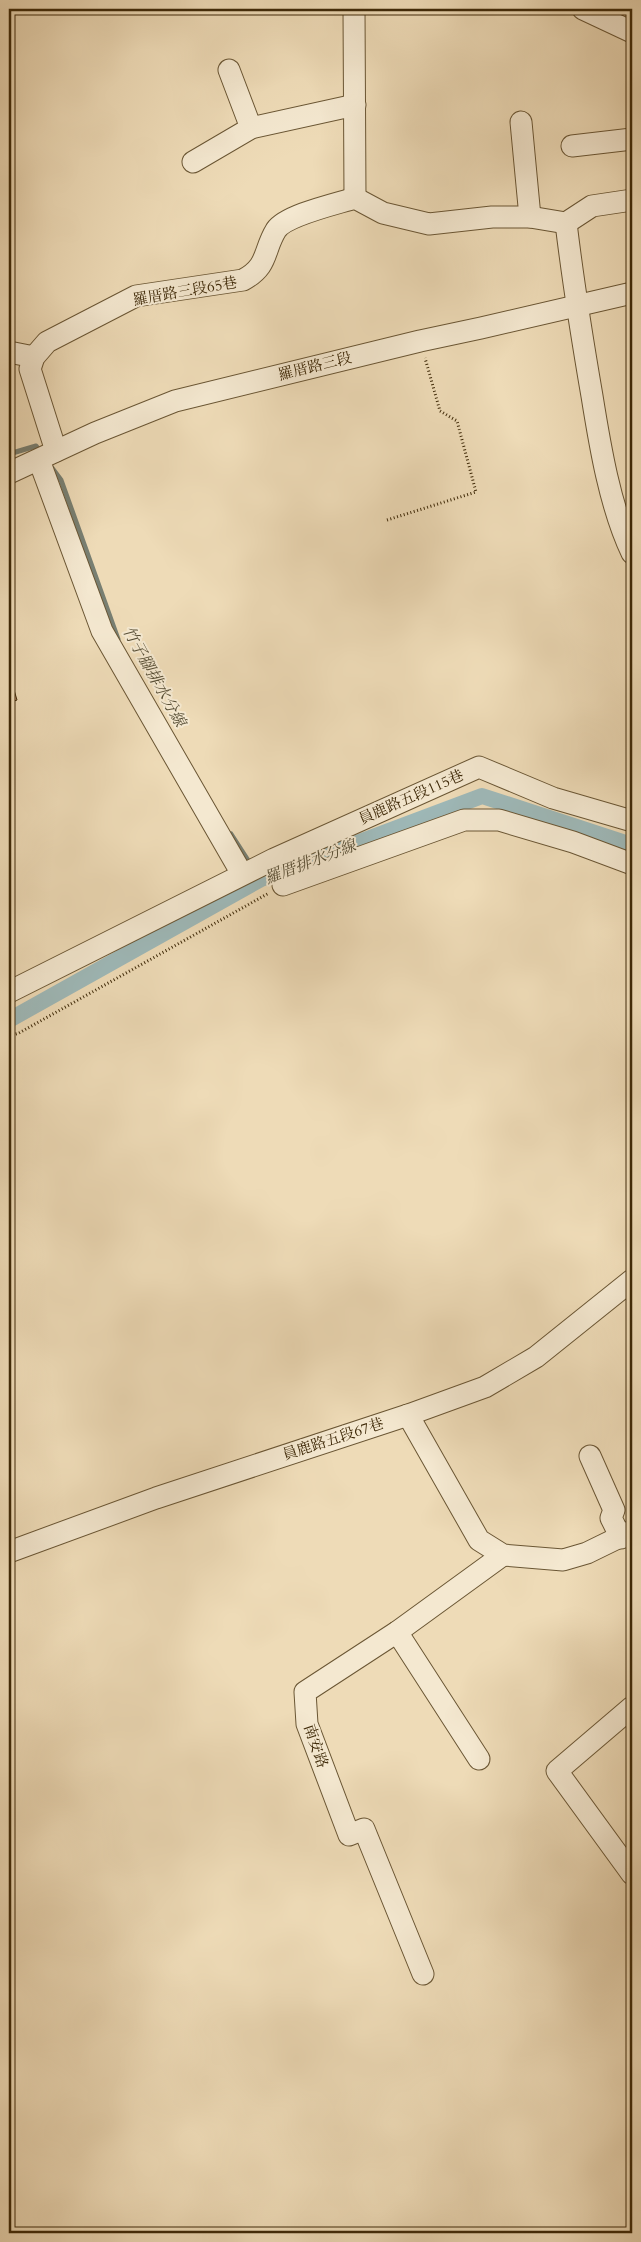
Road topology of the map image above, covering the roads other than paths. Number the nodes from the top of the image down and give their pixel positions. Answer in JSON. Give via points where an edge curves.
{"nodes":[{"id":1,"x":354,"y":9,"type":"edge"},
{"id":2,"x":583,"y":9,"type":"edge"},
{"id":3,"x":632,"y":32,"type":"edge"},
{"id":4,"x":229,"y":70,"type":"dead end"},
{"id":5,"x":355,"y":105,"type":"junction"},
{"id":6,"x":522,"y":122,"type":"dead end"},
{"id":7,"x":251,"y":128,"type":"junction"},
{"id":8,"x":632,"y":139,"type":"edge"},
{"id":9,"x":572,"y":146,"type":"dead end"},
{"id":10,"x":193,"y":162,"type":"dead end"},
{"id":11,"x":355,"y":198,"type":"junction"},
{"id":12,"x":632,"y":200,"type":"edge"},
{"id":13,"x":530,"y":217,"type":"junction"},
{"id":14,"x":566,"y":223,"type":"junction"},
{"id":15,"x":632,"y":293,"type":"edge"},
{"id":16,"x":577,"y":305,"type":"junction"},
{"id":17,"x":9,"y":352,"type":"edge"},
{"id":18,"x":34,"y":357,"type":"junction"},
{"id":19,"x":47,"y":456,"type":"junction"},
{"id":20,"x":9,"y":473,"type":"edge"},
{"id":21,"x":632,"y":553,"type":"edge"},
{"id":22,"x":632,"y":821,"type":"edge"},
{"id":23,"x":632,"y":864,"type":"edge"},
{"id":24,"x":242,"y":874,"type":"junction"},
{"id":25,"x":283,"y":885,"type":"road end"},
{"id":26,"x":9,"y":992,"type":"edge"},
{"id":27,"x":632,"y":1280,"type":"edge"},
{"id":28,"x":408,"y":1414,"type":"junction"},
{"id":29,"x":590,"y":1456,"type":"dead end"},
{"id":30,"x":626,"y":1534,"type":"edge"},
{"id":31,"x":9,"y":1552,"type":"edge"},
{"id":32,"x":503,"y":1555,"type":"junction"},
{"id":33,"x":398,"y":1632,"type":"junction"},
{"id":34,"x":632,"y":1707,"type":"edge"},
{"id":35,"x":479,"y":1759,"type":"dead end"},
{"id":36,"x":632,"y":1874,"type":"edge"},
{"id":37,"x":424,"y":1974,"type":"dead end"}],
"edges":[{"from":1,"to":5,"type":"street"},
{"from":2,"to":3,"type":"street"},
{"from":4,"to":7,"type":"street"},
{"from":5,"to":7,"type":"street"},
{"from":5,"to":11,"type":"street"},
{"from":6,"to":13,"type":"street"},
{"from":7,"to":10,"type":"street"},
{"from":8,"to":9,"type":"street"},
{"from":11,"to":13,"type":"street","via":[[383,213],[429,224],[492,217]]},
{"from":11,"to":18,"type":"street","name":"羅厝路三段65巷","via":[[290,219],[276,229],[256,274],[243,280],[136,296],[47,342]]},
{"from":12,"to":14,"type":"street","via":[[592,206]]},
{"from":13,"to":14,"type":"street"},
{"from":14,"to":16,"type":"street"},
{"from":15,"to":16,"type":"street","name":"羅厝路三段"},
{"from":16,"to":19,"type":"street","name":"羅厝路三段","via":[[175,401],[94,433]]},
{"from":16,"to":21,"type":"street","via":[[601,450],[624,537]]},
{"from":17,"to":18,"type":"street"},
{"from":18,"to":19,"type":"street","via":[[30,369]]},
{"from":19,"to":20,"type":"street","name":"羅厝路三段"},
{"from":19,"to":24,"type":"street","via":[[102,631]]},
{"from":22,"to":24,"type":"street","name":"員鹿路五段115巷","via":[[552,798],[479,767]]},
{"from":23,"to":25,"type":"street","via":[[499,820],[464,820]]},
{"from":24,"to":26,"type":"street","name":"員鹿路五段115巷"},
{"from":27,"to":28,"type":"street","name":"員鹿路五段67巷","via":[[536,1357],[485,1387]]},
{"from":28,"to":31,"type":"street","name":"員鹿路五段67巷","via":[[165,1495]]},
{"from":28,"to":32,"type":"street","via":[[479,1540]]},
{"from":29,"to":30,"type":"street","via":[[614,1510],[611,1518]]},
{"from":30,"to":32,"type":"street","via":[[564,1560]]},
{"from":32,"to":33,"type":"street","name":"南安路"},
{"from":33,"to":35,"type":"street"},
{"from":33,"to":37,"type":"street","name":"南安路","via":[[305,1692],[307,1724],[349,1834],[364,1829]]},
{"from":34,"to":36,"type":"street","via":[[557,1771]]}]}
